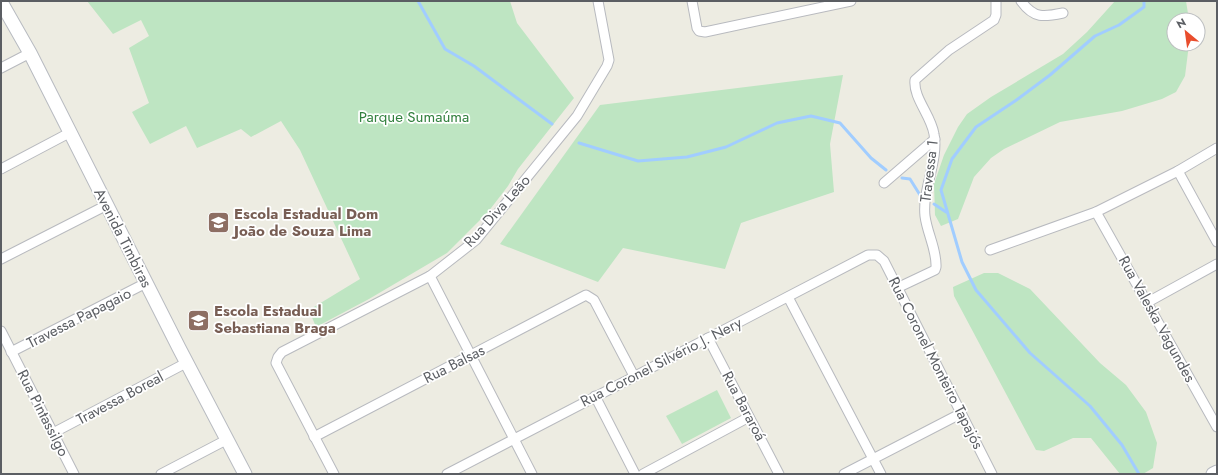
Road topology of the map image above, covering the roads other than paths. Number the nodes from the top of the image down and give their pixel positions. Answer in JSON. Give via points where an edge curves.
{"nodes":[{"id":1,"x":598,"y":1,"type":"edge"},
{"id":2,"x":692,"y":1,"type":"edge"},
{"id":3,"x":851,"y":1,"type":"edge"},
{"id":4,"x":996,"y":1,"type":"edge"},
{"id":5,"x":1021,"y":1,"type":"edge"},
{"id":6,"x":1,"y":2,"type":"edge"},
{"id":7,"x":1063,"y":13,"type":"dead end"},
{"id":8,"x":30,"y":53,"type":"junction"},
{"id":9,"x":1,"y":68,"type":"edge"},
{"id":10,"x":71,"y":132,"type":"junction"},
{"id":11,"x":935,"y":139,"type":"junction"},
{"id":12,"x":1217,"y":148,"type":"edge"},
{"id":13,"x":1,"y":169,"type":"edge"},
{"id":14,"x":1178,"y":171,"type":"junction"},
{"id":15,"x":884,"y":183,"type":"dead end"},
{"id":16,"x":107,"y":205,"type":"junction"},
{"id":17,"x":1096,"y":212,"type":"junction"},
{"id":18,"x":1217,"y":242,"type":"edge"},
{"id":19,"x":990,"y":250,"type":"dead end"},
{"id":20,"x":877,"y":255,"type":"joint"},
{"id":21,"x":1,"y":259,"type":"edge"},
{"id":22,"x":1217,"y":264,"type":"edge"},
{"id":23,"x":430,"y":276,"type":"junction"},
{"id":24,"x":146,"y":283,"type":"junction"},
{"id":25,"x":897,"y":288,"type":"junction"},
{"id":26,"x":788,"y":297,"type":"junction"},
{"id":27,"x":1148,"y":302,"type":"junction"},
{"id":28,"x":1,"y":331,"type":"edge"},
{"id":29,"x":708,"y":338,"type":"junction"},
{"id":30,"x":11,"y":352,"type":"junction"},
{"id":31,"x":470,"y":356,"type":"junction"},
{"id":32,"x":186,"y":363,"type":"junction"},
{"id":33,"x":634,"y":376,"type":"junction"},
{"id":34,"x":596,"y":396,"type":"junction"},
{"id":35,"x":960,"y":414,"type":"junction"},
{"id":36,"x":749,"y":417,"type":"junction"},
{"id":37,"x":1217,"y":427,"type":"edge"},
{"id":38,"x":53,"y":433,"type":"junction"},
{"id":39,"x":314,"y":437,"type":"junction"},
{"id":40,"x":228,"y":439,"type":"junction"},
{"id":41,"x":514,"y":439,"type":"junction"},
{"id":42,"x":873,"y":459,"type":"junction"},
{"id":43,"x":1217,"y":472,"type":"edge"},
{"id":44,"x":74,"y":474,"type":"edge"},
{"id":45,"x":161,"y":474,"type":"edge"},
{"id":46,"x":245,"y":474,"type":"edge"},
{"id":47,"x":334,"y":474,"type":"edge"},
{"id":48,"x":446,"y":474,"type":"edge"},
{"id":49,"x":532,"y":474,"type":"edge"},
{"id":50,"x":635,"y":474,"type":"edge"},
{"id":51,"x":643,"y":474,"type":"edge"},
{"id":52,"x":779,"y":474,"type":"edge"},
{"id":53,"x":844,"y":474,"type":"edge"},
{"id":54,"x":881,"y":474,"type":"edge"},
{"id":55,"x":992,"y":474,"type":"edge"},
{"id":56,"x":1213,"y":474,"type":"edge"}],
"edges":[{"from":1,"to":23,"type":"street","name":"Rua Diva Leão","via":[[609,60],[577,116],[482,234]]},
{"from":2,"to":3,"type":"street","via":[[697,28],[705,32]]},
{"from":4,"to":11,"type":"street","name":"Travessa 1","via":[[994,20],[949,50],[915,80],[917,96],[929,117]]},
{"from":5,"to":7,"type":"street","via":[[1039,16]]},
{"from":6,"to":8,"type":"street","name":"Avenida Timbiras"},
{"from":8,"to":9,"type":"street"},
{"from":8,"to":10,"type":"street","name":"Avenida Timbiras"},
{"from":10,"to":13,"type":"street"},
{"from":10,"to":16,"type":"street","name":"Avenida Timbiras"},
{"from":11,"to":15,"type":"street"},
{"from":11,"to":25,"type":"street","name":"Travessa 1","via":[[925,217],[936,267],[935,270]]},
{"from":12,"to":14,"type":"street"},
{"from":14,"to":17,"type":"street"},
{"from":14,"to":18,"type":"street"},
{"from":16,"to":21,"type":"street"},
{"from":16,"to":24,"type":"street","name":"Avenida Timbiras"},
{"from":17,"to":19,"type":"street"},
{"from":17,"to":27,"type":"street","name":"Rua Valeska Vagundes"},
{"from":20,"to":25,"type":"street","name":"Rua Coronel Monteiro Tapajós","via":[[884,261]]},
{"from":20,"to":26,"type":"street","name":"Rua Coronel Silvério J. Nery","via":[[868,254]]},
{"from":22,"to":27,"type":"street"},
{"from":23,"to":31,"type":"street"},
{"from":23,"to":39,"type":"street","name":"Rua Diva Leão","via":[[282,352],[278,357],[276,363]]},
{"from":24,"to":30,"type":"street","name":"Travessa Papagaio"},
{"from":24,"to":32,"type":"street","name":"Avenida Timbiras"},
{"from":25,"to":35,"type":"street","name":"Rua Coronel Monteiro Tapajós"},
{"from":26,"to":29,"type":"street","name":"Rua Coronel Silvério J. Nery"},
{"from":26,"to":42,"type":"street"},
{"from":27,"to":37,"type":"street","name":"Rua Valeska Vagundes"},
{"from":28,"to":30,"type":"street","name":"Rua Pintassilgo"},
{"from":29,"to":33,"type":"street","name":"Rua Coronel Silvério J. Nery"},
{"from":29,"to":36,"type":"street","name":"Rua Bararoá"},
{"from":30,"to":38,"type":"street","name":"Rua Pintassilgo"},
{"from":31,"to":33,"type":"street","name":"Rua Balsas","via":[[586,295],[594,300]]},
{"from":31,"to":39,"type":"street","name":"Rua Balsas"},
{"from":31,"to":41,"type":"street"},
{"from":32,"to":38,"type":"street","name":"Travessa Boreal"},
{"from":32,"to":40,"type":"street","name":"Avenida Timbiras"},
{"from":33,"to":34,"type":"street","name":"Rua Coronel Silvério J. Nery"},
{"from":34,"to":41,"type":"street","name":"Rua Coronel Silvério J. Nery"},
{"from":34,"to":50,"type":"street"},
{"from":35,"to":42,"type":"street"},
{"from":35,"to":55,"type":"street","name":"Rua Coronel Monteiro Tapajós"},
{"from":36,"to":51,"type":"street"},
{"from":36,"to":52,"type":"street","name":"Rua Bararoá"},
{"from":38,"to":44,"type":"street","name":"Rua Pintassilgo"},
{"from":39,"to":47,"type":"street"},
{"from":40,"to":45,"type":"street"},
{"from":40,"to":46,"type":"street","name":"Avenida Timbiras"},
{"from":41,"to":48,"type":"street","name":"Rua Coronel Silvério J. Nery"},
{"from":41,"to":49,"type":"street"},
{"from":42,"to":53,"type":"street"},
{"from":42,"to":54,"type":"street"},
{"from":43,"to":56,"type":"street"}]}
